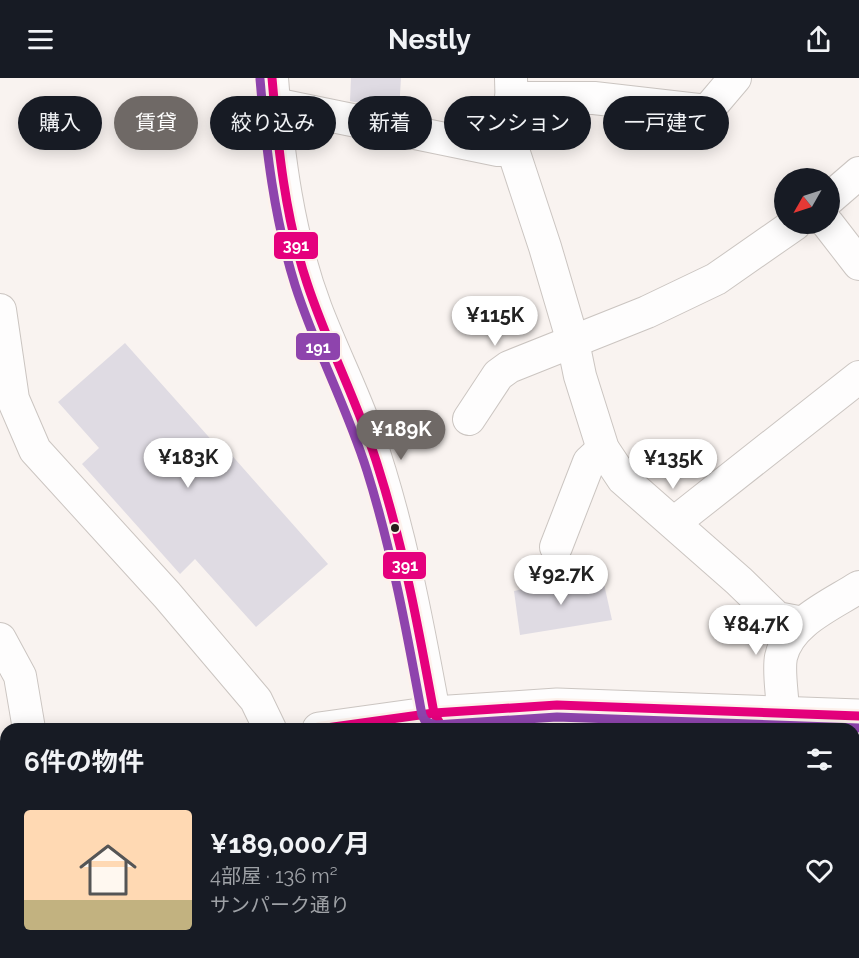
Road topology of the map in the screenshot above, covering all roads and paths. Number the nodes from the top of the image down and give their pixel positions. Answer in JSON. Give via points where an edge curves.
{"nodes":[{"id":1,"x":735,"y":78,"type":"edge"},
{"id":2,"x":511,"y":88,"type":"edge"},
{"id":3,"x":594,"y":88,"type":"edge"},
{"id":4,"x":273,"y":91,"type":"edge"},
{"id":5,"x":444,"y":136,"type":"edge"},
{"id":6,"x":513,"y":150,"type":"edge"},
{"id":7,"x":859,"y":172,"type":"edge"},
{"id":8,"x":840,"y":189,"type":"edge"},
{"id":9,"x":781,"y":234,"type":"edge"},
{"id":10,"x":836,"y":234,"type":"edge"},
{"id":11,"x":859,"y":264,"type":"edge"},
{"id":12,"x":0,"y":310,"type":"edge"},
{"id":13,"x":573,"y":342,"type":"junction"},
{"id":14,"x":859,"y":377,"type":"edge"},
{"id":15,"x":469,"y":419,"type":"dead end"},
{"id":16,"x":603,"y":449,"type":"junction"},
{"id":17,"x":674,"y":523,"type":"junction"},
{"id":18,"x":556,"y":547,"type":"dead end"},
{"id":19,"x":859,"y":587,"type":"edge"},
{"id":20,"x":803,"y":623,"type":"junction"},
{"id":21,"x":0,"y":639,"type":"edge"},
{"id":22,"x":783,"y":714,"type":"junction"},
{"id":23,"x":859,"y":716,"type":"edge"},
{"id":24,"x":28,"y":723,"type":"edge"},
{"id":25,"x":267,"y":723,"type":"edge"},
{"id":26,"x":436,"y":723,"type":"edge"},
{"id":27,"x":442,"y":723,"type":"edge"}],
"edges":[{"from":1,"to":3,"type":"street","via":[[707,111]]},
{"from":2,"to":3,"type":"street"},
{"from":4,"to":5,"type":"street"},
{"from":4,"to":26,"type":"street","via":[[276,138],[292,230],[315,308],[368,436],[407,575]]},
{"from":6,"to":13,"type":"street"},
{"from":7,"to":8,"type":"street"},
{"from":9,"to":13,"type":"street","via":[[716,279]]},
{"from":10,"to":11,"type":"street"},
{"from":12,"to":25,"type":"street","via":[[13,399],[36,450],[256,700]]},
{"from":13,"to":15,"type":"street","via":[[498,375]]},
{"from":13,"to":16,"type":"street"},
{"from":14,"to":17,"type":"street"},
{"from":16,"to":17,"type":"street","via":[[623,479]]},
{"from":16,"to":18,"type":"street","via":[[589,462]]},
{"from":17,"to":20,"type":"street","via":[[777,618]]},
{"from":19,"to":20,"type":"street"},
{"from":20,"to":22,"type":"street","via":[[780,658]]},
{"from":21,"to":24,"type":"street","via":[[20,676]]},
{"from":22,"to":23,"type":"main road"},
{"from":22,"to":27,"type":"main road","via":[[557,705]]}]}
